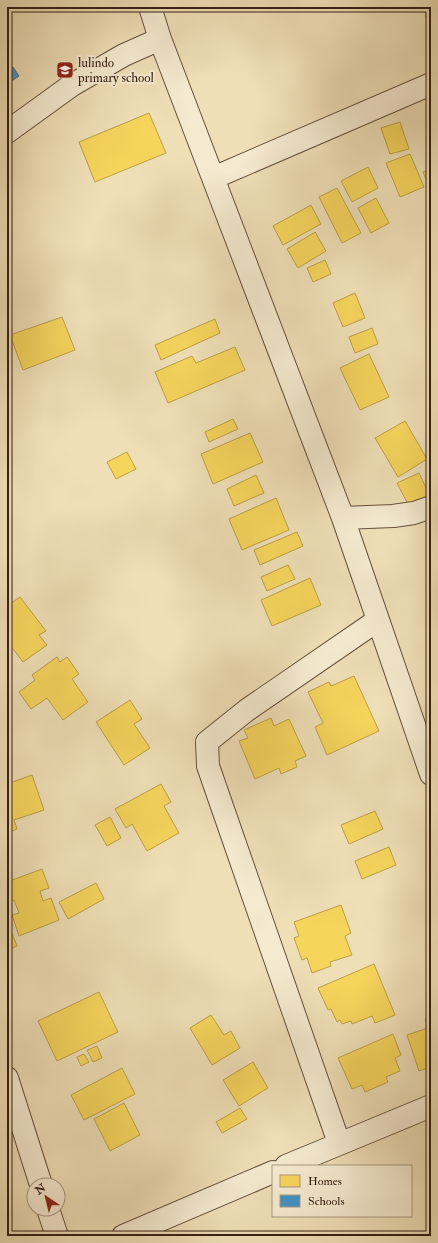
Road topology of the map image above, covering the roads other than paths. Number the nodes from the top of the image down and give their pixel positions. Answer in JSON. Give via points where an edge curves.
{"nodes":[{"id":1,"x":150,"y":7,"type":"edge"},
{"id":2,"x":160,"y":39,"type":"junction"},
{"id":3,"x":431,"y":84,"type":"edge"},
{"id":4,"x":7,"y":132,"type":"edge"},
{"id":5,"x":214,"y":178,"type":"junction"},
{"id":6,"x":431,"y":507,"type":"edge"},
{"id":7,"x":343,"y":518,"type":"junction"},
{"id":8,"x":378,"y":620,"type":"junction"},
{"id":9,"x":431,"y":774,"type":"edge"},
{"id":10,"x":7,"y":1078,"type":"edge"},
{"id":11,"x":431,"y":1106,"type":"edge"},
{"id":12,"x":339,"y":1143,"type":"junction"},
{"id":13,"x":288,"y":1165,"type":"edge"},
{"id":14,"x":272,"y":1172,"type":"edge"},
{"id":15,"x":38,"y":1177,"type":"edge"},
{"id":16,"x":51,"y":1217,"type":"edge"},
{"id":17,"x":57,"y":1236,"type":"edge"},
{"id":18,"x":123,"y":1236,"type":"edge"}],
"edges":[{"from":1,"to":2,"type":"street"},
{"from":2,"to":4,"type":"street","via":[[72,85]]},
{"from":2,"to":5,"type":"street"},
{"from":3,"to":5,"type":"street"},
{"from":5,"to":7,"type":"street"},
{"from":6,"to":7,"type":"street","via":[[393,516]]},
{"from":7,"to":8,"type":"street"},
{"from":8,"to":9,"type":"street"},
{"from":8,"to":12,"type":"street","via":[[247,710],[207,742],[208,766]]},
{"from":10,"to":15,"type":"street"},
{"from":11,"to":12,"type":"street"},
{"from":12,"to":13,"type":"street"},
{"from":14,"to":18,"type":"street"},
{"from":16,"to":17,"type":"street"}]}
